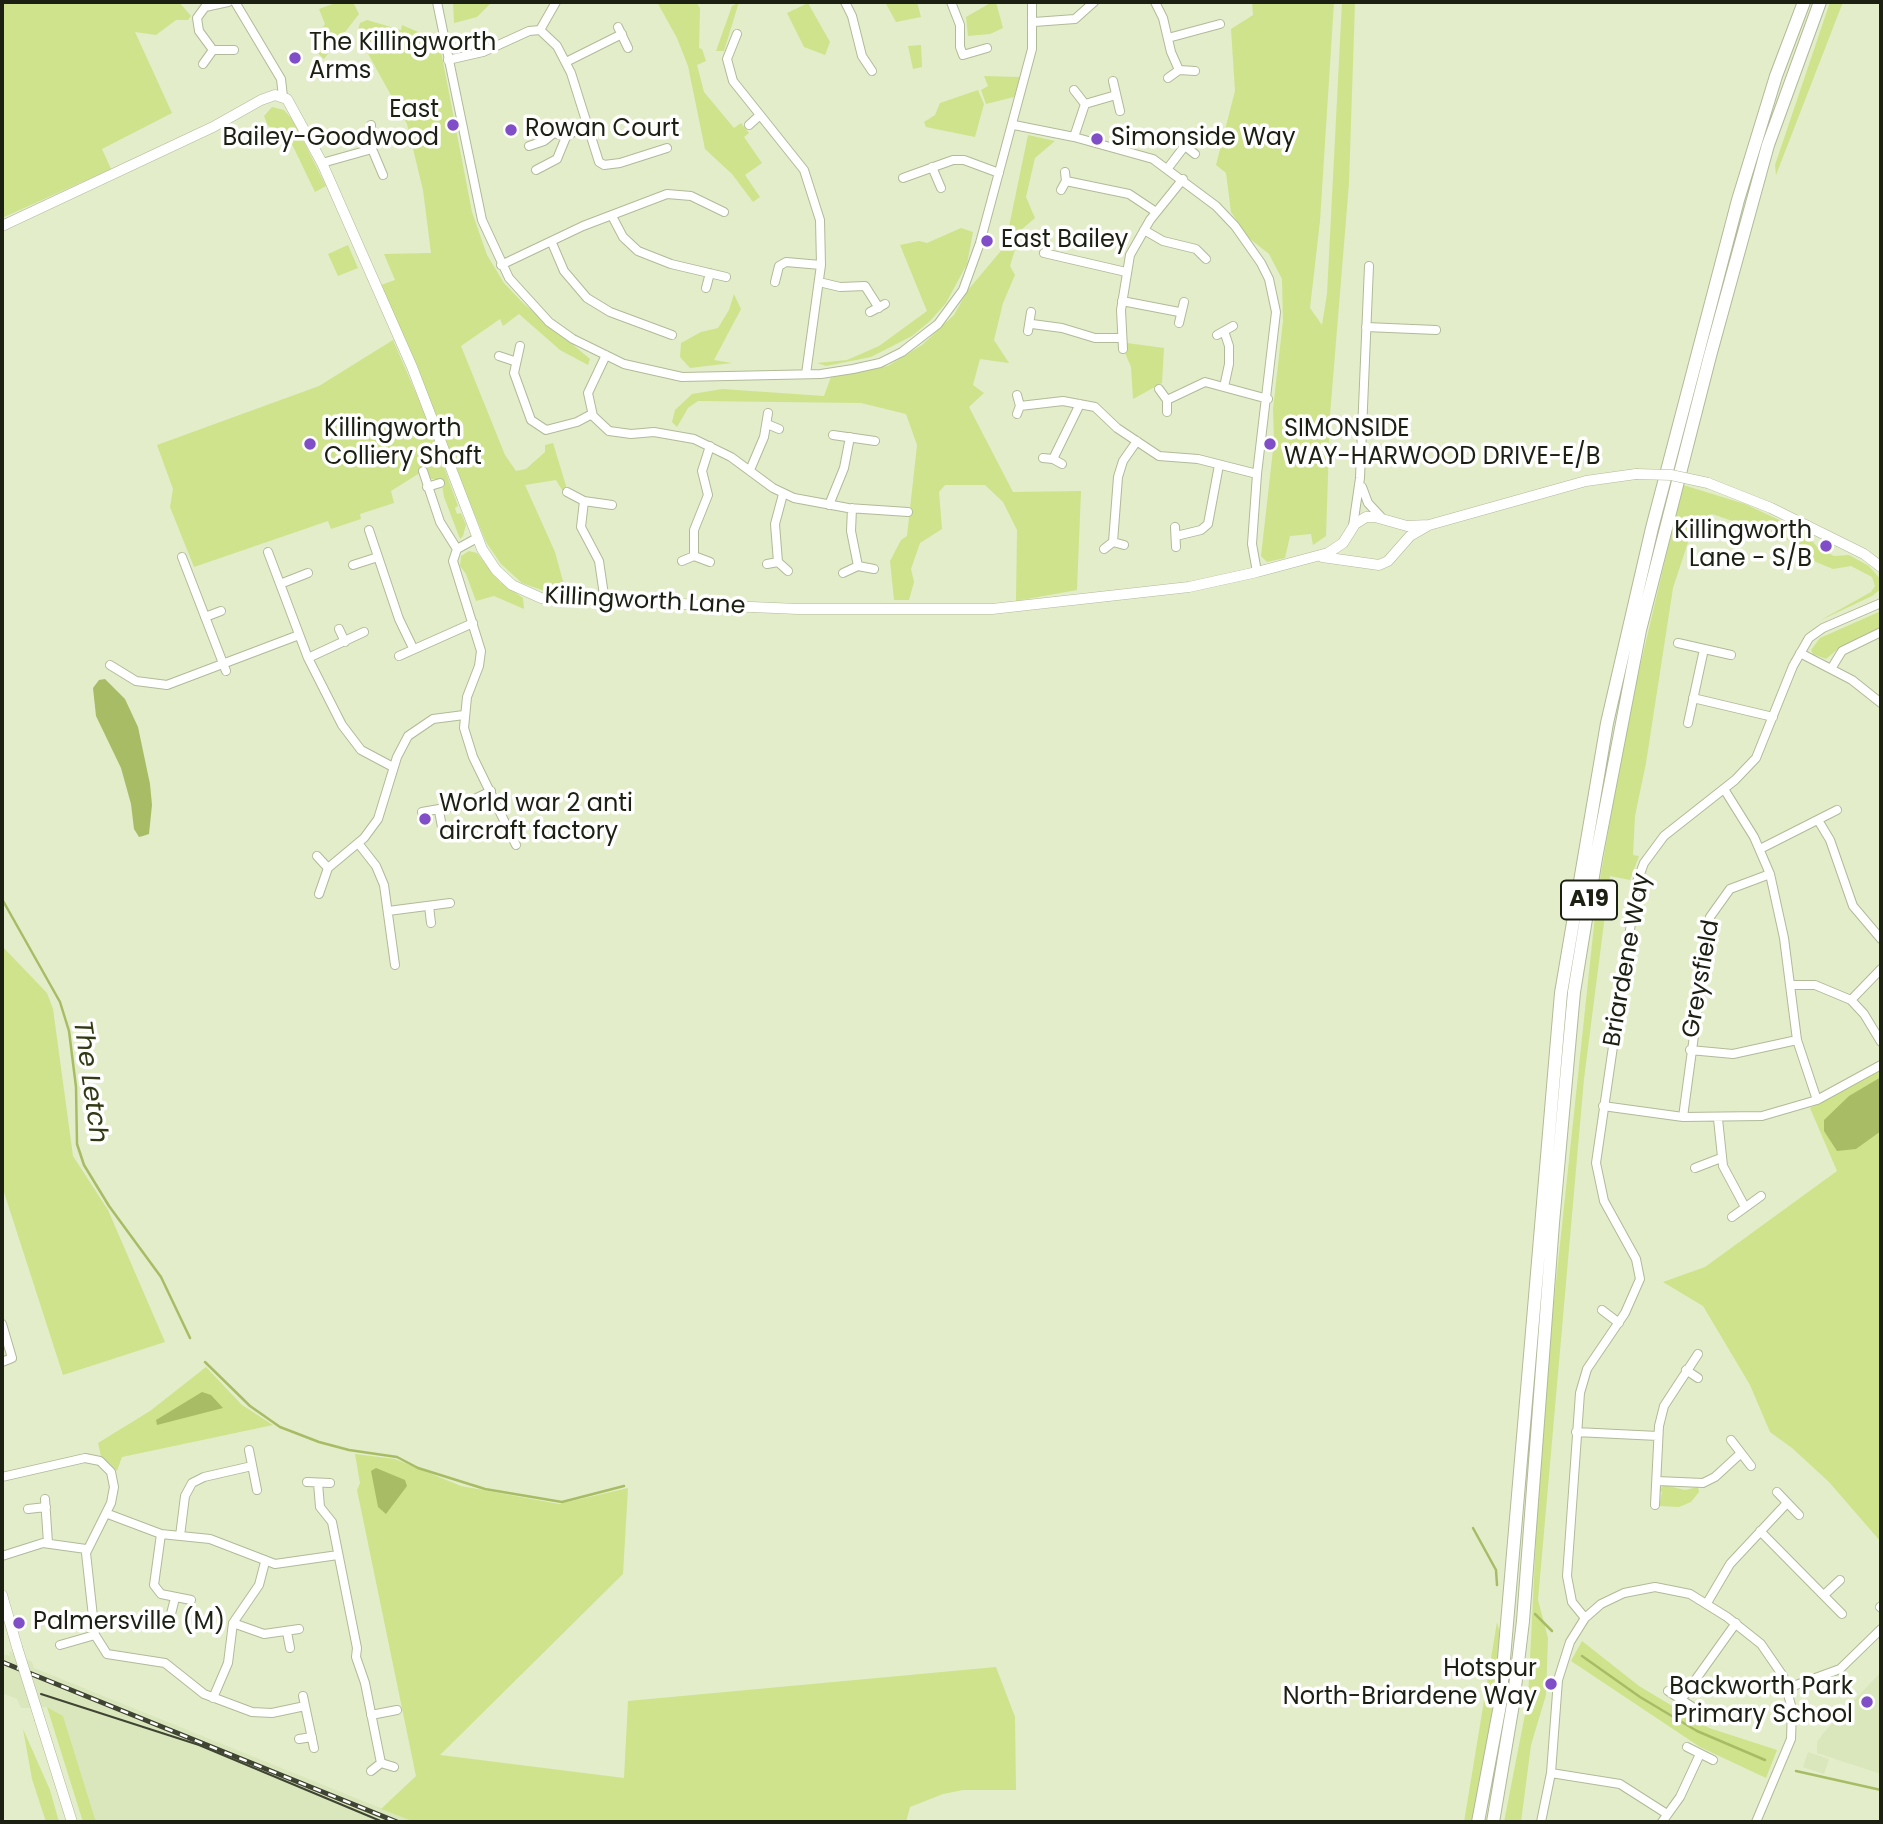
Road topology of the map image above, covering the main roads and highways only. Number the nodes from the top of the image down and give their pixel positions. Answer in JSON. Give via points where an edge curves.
{"nodes":[{"id":1,"x":1804,"y":2,"type":"edge"},
{"id":2,"x":1820,"y":2,"type":"edge"},
{"id":3,"x":2,"y":226,"type":"edge"},
{"id":4,"x":1384,"y":519,"type":"junction"},
{"id":5,"x":1429,"y":525,"type":"junction"},
{"id":6,"x":1351,"y":530,"type":"junction"},
{"id":7,"x":1396,"y":551,"type":"junction"},
{"id":8,"x":1864,"y":554,"type":"junction"},
{"id":9,"x":1320,"y":556,"type":"junction"},
{"id":10,"x":1881,"y":556,"type":"edge"},
{"id":11,"x":1357,"y":561,"type":"junction"},
{"id":12,"x":1881,"y":567,"type":"edge"},
{"id":13,"x":2,"y":1595,"type":"edge"},
{"id":14,"x":72,"y":1822,"type":"edge"},
{"id":15,"x":1478,"y":1822,"type":"edge"},
{"id":16,"x":1493,"y":1822,"type":"edge"}],
"edges":[{"from":1,"to":15,"type":"highway","number":"A19","via":[[1741,188],[1652,528],[1607,723],[1561,993],[1500,1705]]},
{"from":2,"to":16,"type":"highway","number":"A19","via":[[1768,145],[1710,356],[1640,630],[1596,858],[1574,992],[1522,1621]]},
{"from":3,"to":9,"type":"main road","name":"Killingworth Lane","via":[[261,100],[283,97],[295,108],[322,163],[424,395],[477,538],[496,570],[520,591],[541,598],[966,611],[1189,587]]},
{"from":4,"to":5,"type":"main road","via":[[1407,526]]},
{"from":4,"to":6,"type":"main road","via":[[1366,517]]},
{"from":4,"to":7,"type":"main road","via":[[1397,534]]},
{"from":5,"to":7,"type":"main road"},
{"from":5,"to":8,"type":"main road","bridge":true,"via":[[1586,481],[1663,474],[1708,482]]},
{"from":6,"to":9,"type":"main road","via":[[1339,547]]},
{"from":6,"to":11,"type":"main road","via":[[1349,547]]},
{"from":7,"to":11,"type":"main road","via":[[1380,565]]},
{"from":8,"to":10,"type":"main road"},
{"from":8,"to":12,"type":"main road"},
{"from":9,"to":11,"type":"main road"},
{"from":13,"to":14,"type":"main road","bridge":true}]}
